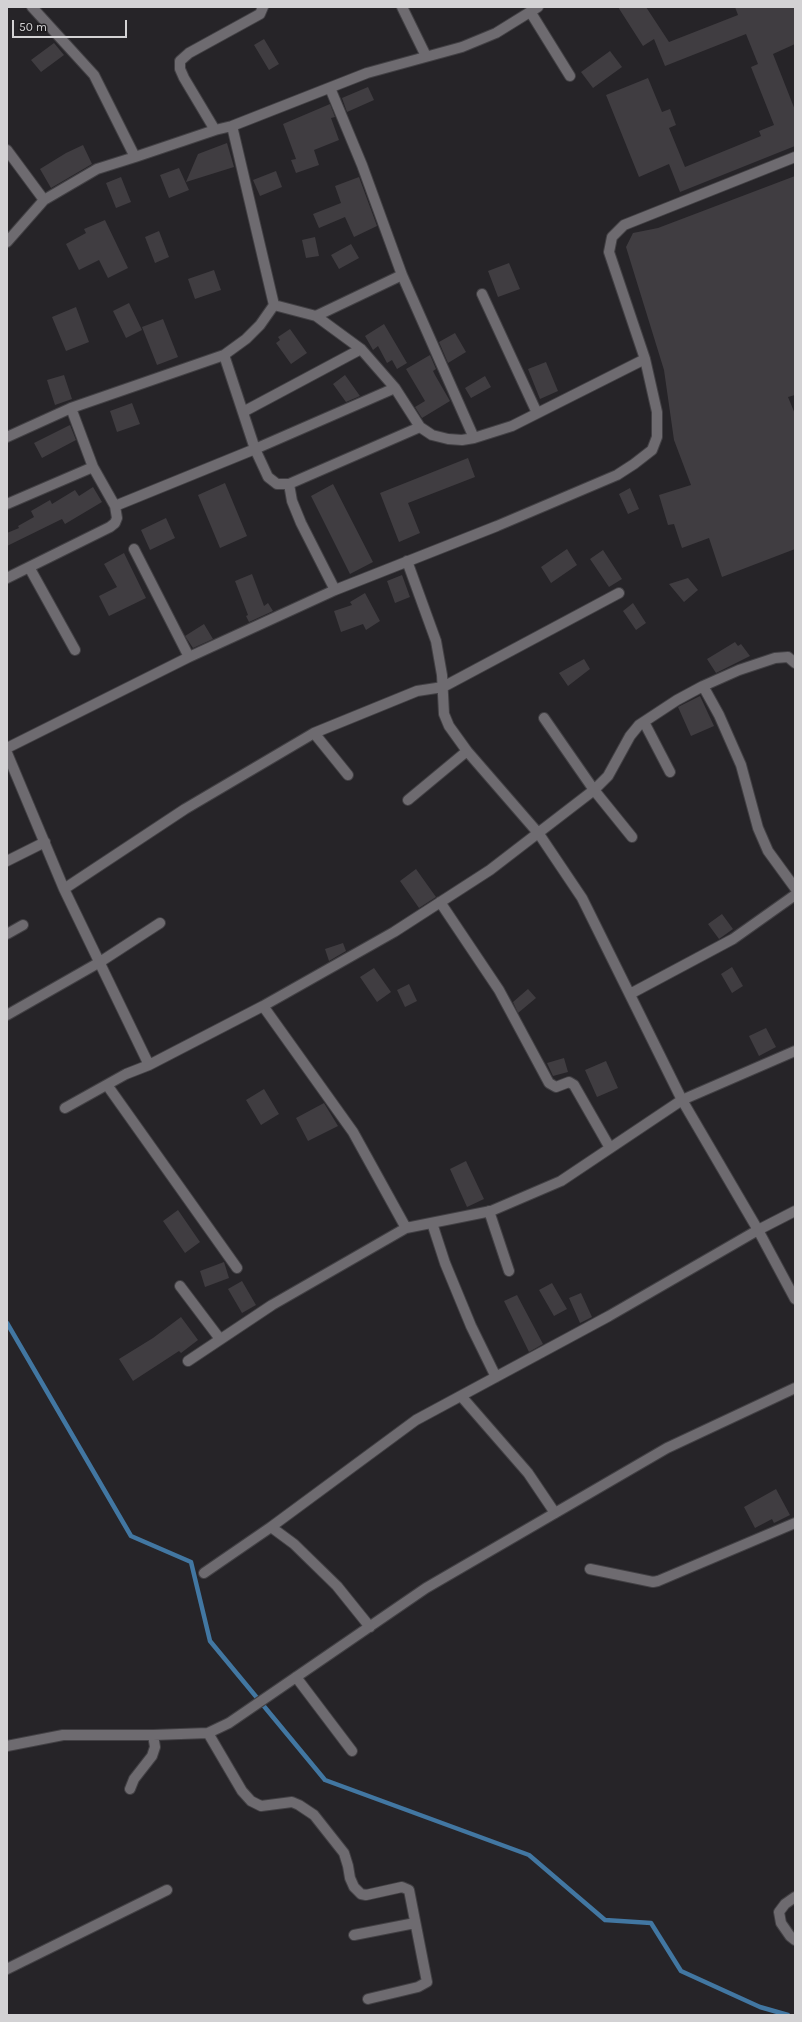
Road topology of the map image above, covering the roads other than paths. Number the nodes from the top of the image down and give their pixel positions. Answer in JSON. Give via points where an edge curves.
{"nodes":[{"id":1,"x":32,"y":7,"type":"edge"},
{"id":2,"x":263,"y":7,"type":"edge"},
{"id":3,"x":402,"y":7,"type":"edge"},
{"id":4,"x":534,"y":10,"type":"edge"},
{"id":5,"x":426,"y":56,"type":"junction"},
{"id":6,"x":570,"y":76,"type":"dead end"},
{"id":7,"x":330,"y":88,"type":"junction"},
{"id":8,"x":232,"y":126,"type":"junction"},
{"id":9,"x":215,"y":130,"type":"junction"},
{"id":10,"x":7,"y":150,"type":"edge"},
{"id":11,"x":135,"y":157,"type":"junction"},
{"id":12,"x":795,"y":157,"type":"edge"},
{"id":13,"x":44,"y":200,"type":"junction"},
{"id":14,"x":7,"y":242,"type":"edge"},
{"id":15,"x":402,"y":275,"type":"junction"},
{"id":16,"x":482,"y":294,"type":"dead end"},
{"id":17,"x":274,"y":305,"type":"junction"},
{"id":18,"x":316,"y":316,"type":"junction"},
{"id":19,"x":361,"y":349,"type":"junction"},
{"id":20,"x":224,"y":354,"type":"junction"},
{"id":21,"x":645,"y":359,"type":"junction"},
{"id":22,"x":395,"y":388,"type":"junction"},
{"id":23,"x":71,"y":408,"type":"junction"},
{"id":24,"x":243,"y":412,"type":"junction"},
{"id":25,"x":537,"y":412,"type":"junction"},
{"id":26,"x":420,"y":427,"type":"junction"},
{"id":27,"x":7,"y":436,"type":"edge"},
{"id":28,"x":474,"y":438,"type":"junction"},
{"id":29,"x":255,"y":448,"type":"junction"},
{"id":30,"x":93,"y":467,"type":"junction"},
{"id":31,"x":289,"y":484,"type":"junction"},
{"id":32,"x":7,"y":504,"type":"edge"},
{"id":33,"x":114,"y":506,"type":"junction"},
{"id":34,"x":134,"y":549,"type":"dead end"},
{"id":35,"x":407,"y":561,"type":"junction"},
{"id":36,"x":28,"y":568,"type":"junction"},
{"id":37,"x":7,"y":578,"type":"edge"},
{"id":38,"x":335,"y":590,"type":"junction"},
{"id":39,"x":619,"y":593,"type":"dead end"},
{"id":40,"x":75,"y":650,"type":"dead end"},
{"id":41,"x":189,"y":657,"type":"junction"},
{"id":42,"x":795,"y":663,"type":"edge"},
{"id":43,"x":703,"y":686,"type":"junction"},
{"id":44,"x":442,"y":687,"type":"junction"},
{"id":45,"x":544,"y":718,"type":"dead end"},
{"id":46,"x":644,"y":722,"type":"junction"},
{"id":47,"x":314,"y":733,"type":"junction"},
{"id":48,"x":7,"y":748,"type":"edge"},
{"id":49,"x":467,"y":751,"type":"junction"},
{"id":50,"x":7,"y":753,"type":"edge"},
{"id":51,"x":670,"y":772,"type":"dead end"},
{"id":52,"x":348,"y":775,"type":"dead end"},
{"id":53,"x":594,"y":790,"type":"junction"},
{"id":54,"x":408,"y":800,"type":"dead end"},
{"id":55,"x":538,"y":834,"type":"junction"},
{"id":56,"x":632,"y":837,"type":"dead end"},
{"id":57,"x":45,"y":842,"type":"junction"},
{"id":58,"x":7,"y":861,"type":"edge"},
{"id":59,"x":795,"y":888,"type":"edge"},
{"id":60,"x":64,"y":889,"type":"junction"},
{"id":61,"x":795,"y":895,"type":"edge"},
{"id":62,"x":440,"y":902,"type":"junction"},
{"id":63,"x":160,"y":923,"type":"dead end"},
{"id":64,"x":23,"y":925,"type":"dead end"},
{"id":65,"x":7,"y":934,"type":"edge"},
{"id":66,"x":100,"y":962,"type":"junction"},
{"id":67,"x":630,"y":994,"type":"junction"},
{"id":68,"x":263,"y":1006,"type":"junction"},
{"id":69,"x":7,"y":1015,"type":"edge"},
{"id":70,"x":795,"y":1051,"type":"edge"},
{"id":71,"x":149,"y":1064,"type":"junction"},
{"id":72,"x":107,"y":1085,"type":"junction"},
{"id":73,"x":682,"y":1100,"type":"junction"},
{"id":74,"x":65,"y":1108,"type":"dead end"},
{"id":75,"x":610,"y":1148,"type":"junction"},
{"id":76,"x":489,"y":1211,"type":"junction"},
{"id":77,"x":795,"y":1211,"type":"edge"},
{"id":78,"x":432,"y":1223,"type":"junction"},
{"id":79,"x":406,"y":1228,"type":"junction"},
{"id":80,"x":758,"y":1230,"type":"junction"},
{"id":81,"x":237,"y":1268,"type":"dead end"},
{"id":82,"x":509,"y":1271,"type":"dead end"},
{"id":83,"x":180,"y":1286,"type":"dead end"},
{"id":84,"x":795,"y":1299,"type":"edge"},
{"id":85,"x":220,"y":1339,"type":"junction"},
{"id":86,"x":188,"y":1361,"type":"dead end"},
{"id":87,"x":496,"y":1377,"type":"junction"},
{"id":88,"x":795,"y":1388,"type":"edge"},
{"id":89,"x":461,"y":1396,"type":"junction"},
{"id":90,"x":555,"y":1513,"type":"junction"},
{"id":91,"x":795,"y":1523,"type":"edge"},
{"id":92,"x":270,"y":1527,"type":"junction"},
{"id":93,"x":590,"y":1569,"type":"dead end"},
{"id":94,"x":204,"y":1573,"type":"dead end"},
{"id":95,"x":370,"y":1627,"type":"junction"},
{"id":96,"x":296,"y":1677,"type":"junction"},
{"id":97,"x":208,"y":1733,"type":"junction"},
{"id":98,"x":153,"y":1735,"type":"junction"},
{"id":99,"x":7,"y":1746,"type":"edge"},
{"id":100,"x":352,"y":1751,"type":"dead end"},
{"id":101,"x":130,"y":1789,"type":"dead end"},
{"id":102,"x":167,"y":1890,"type":"dead end"},
{"id":103,"x":795,"y":1897,"type":"edge"},
{"id":104,"x":415,"y":1923,"type":"junction"},
{"id":105,"x":354,"y":1935,"type":"dead end"},
{"id":106,"x":795,"y":1940,"type":"edge"},
{"id":107,"x":7,"y":1969,"type":"edge"},
{"id":108,"x":368,"y":1999,"type":"dead end"}],
"edges":[{"from":1,"to":11,"type":"street","via":[[94,75]]},
{"from":2,"to":9,"type":"street","via":[[260,14],[189,53],[180,61],[184,78]]},
{"from":3,"to":5,"type":"street"},
{"from":4,"to":5,"type":"street","via":[[496,33],[462,48]]},
{"from":4,"to":6,"type":"street"},
{"from":5,"to":7,"type":"street","via":[[367,73]]},
{"from":7,"to":8,"type":"street"},
{"from":7,"to":15,"type":"street","via":[[362,165]]},
{"from":8,"to":9,"type":"street"},
{"from":8,"to":17,"type":"street"},
{"from":9,"to":11,"type":"street"},
{"from":10,"to":13,"type":"street"},
{"from":11,"to":13,"type":"street","via":[[97,169]]},
{"from":12,"to":21,"type":"street","via":[[624,225],[612,237],[609,252]]},
{"from":13,"to":14,"type":"street"},
{"from":15,"to":18,"type":"street"},
{"from":15,"to":28,"type":"street"},
{"from":16,"to":25,"type":"street"},
{"from":17,"to":18,"type":"street"},
{"from":17,"to":20,"type":"street","via":[[246,339]]},
{"from":18,"to":19,"type":"street"},
{"from":19,"to":22,"type":"street"},
{"from":19,"to":24,"type":"street"},
{"from":20,"to":23,"type":"street"},
{"from":20,"to":24,"type":"street"},
{"from":21,"to":25,"type":"street"},
{"from":21,"to":35,"type":"street","via":[[657,412],[658,437],[652,450],[617,475]]},
{"from":22,"to":26,"type":"street"},
{"from":22,"to":29,"type":"street"},
{"from":23,"to":27,"type":"street"},
{"from":23,"to":30,"type":"street"},
{"from":24,"to":29,"type":"street"},
{"from":25,"to":28,"type":"street","via":[[512,426]]},
{"from":26,"to":28,"type":"street","via":[[432,435],[448,439]]},
{"from":26,"to":31,"type":"street"},
{"from":29,"to":31,"type":"street","via":[[268,477],[277,484]]},
{"from":29,"to":33,"type":"street"},
{"from":30,"to":32,"type":"street"},
{"from":30,"to":33,"type":"street"},
{"from":31,"to":38,"type":"street","via":[[292,501],[301,523]]},
{"from":33,"to":36,"type":"street","via":[[117,518],[115,523]]},
{"from":34,"to":41,"type":"street"},
{"from":35,"to":38,"type":"street"},
{"from":35,"to":44,"type":"street","via":[[436,641]]},
{"from":36,"to":37,"type":"street"},
{"from":36,"to":40,"type":"street"},
{"from":38,"to":41,"type":"street"},
{"from":39,"to":44,"type":"street"},
{"from":41,"to":48,"type":"street"},
{"from":42,"to":43,"type":"street","via":[[788,657],[774,658]]},
{"from":43,"to":46,"type":"street","via":[[676,700]]},
{"from":43,"to":59,"type":"street","via":[[741,765],[758,828],[768,851]]},
{"from":44,"to":47,"type":"street","via":[[417,691]]},
{"from":44,"to":49,"type":"street","via":[[444,714],[449,726]]},
{"from":45,"to":53,"type":"street"},
{"from":46,"to":51,"type":"street"},
{"from":46,"to":53,"type":"street","via":[[630,736],[608,776]]},
{"from":47,"to":52,"type":"street"},
{"from":47,"to":60,"type":"street","via":[[184,809]]},
{"from":49,"to":54,"type":"street"},
{"from":49,"to":55,"type":"street"},
{"from":50,"to":57,"type":"street"},
{"from":53,"to":55,"type":"street"},
{"from":53,"to":56,"type":"street"},
{"from":55,"to":62,"type":"street","via":[[490,870]]},
{"from":55,"to":67,"type":"street","via":[[582,898]]},
{"from":57,"to":58,"type":"street"},
{"from":57,"to":60,"type":"street"},
{"from":60,"to":66,"type":"street"},
{"from":61,"to":67,"type":"street","via":[[733,939]]},
{"from":62,"to":68,"type":"street","via":[[394,932]]},
{"from":62,"to":75,"type":"street","via":[[499,990],[549,1083],[556,1087],[569,1082],[574,1085]]},
{"from":63,"to":66,"type":"street"},
{"from":64,"to":65,"type":"street"},
{"from":66,"to":69,"type":"street"},
{"from":66,"to":71,"type":"street"},
{"from":67,"to":73,"type":"street"},
{"from":68,"to":71,"type":"street"},
{"from":68,"to":79,"type":"street","via":[[353,1132]]},
{"from":70,"to":73,"type":"street"},
{"from":71,"to":72,"type":"street"},
{"from":72,"to":74,"type":"street"},
{"from":72,"to":81,"type":"street"},
{"from":73,"to":75,"type":"street"},
{"from":73,"to":80,"type":"street"},
{"from":75,"to":76,"type":"street","via":[[561,1181]]},
{"from":76,"to":78,"type":"street"},
{"from":76,"to":82,"type":"street"},
{"from":77,"to":80,"type":"street"},
{"from":78,"to":79,"type":"street"},
{"from":78,"to":87,"type":"street","via":[[445,1263],[471,1326]]},
{"from":79,"to":85,"type":"street","via":[[272,1304]]},
{"from":80,"to":84,"type":"street"},
{"from":80,"to":87,"type":"street","via":[[609,1316]]},
{"from":83,"to":85,"type":"street"},
{"from":85,"to":86,"type":"street"},
{"from":87,"to":89,"type":"street"},
{"from":88,"to":90,"type":"street","via":[[667,1448]]},
{"from":89,"to":90,"type":"street","via":[[519,1462]]},
{"from":89,"to":92,"type":"street","via":[[416,1420]]},
{"from":90,"to":95,"type":"street","via":[[426,1588]]},
{"from":91,"to":93,"type":"street","via":[[658,1581]]},
{"from":92,"to":94,"type":"street"},
{"from":92,"to":95,"type":"street","via":[[294,1544],[337,1586]]},
{"from":95,"to":96,"type":"street"},
{"from":96,"to":97,"type":"street","via":[[229,1723]]},
{"from":96,"to":100,"type":"street"},
{"from":97,"to":98,"type":"street"},
{"from":97,"to":104,"type":"street","via":[[242,1791],[252,1801],[261,1806],[292,1802],[314,1815],[344,1853],[354,1887],[361,1894],[407,1888],[412,1899]]},
{"from":98,"to":99,"type":"street","via":[[63,1735]]},
{"from":98,"to":101,"type":"street","via":[[155,1747],[152,1756],[134,1779]]},
{"from":102,"to":107,"type":"street"},
{"from":103,"to":106,"type":"street","via":[[779,1912],[781,1923]]},
{"from":104,"to":105,"type":"street"},
{"from":104,"to":108,"type":"street","via":[[427,1982],[418,1987]]}]}
